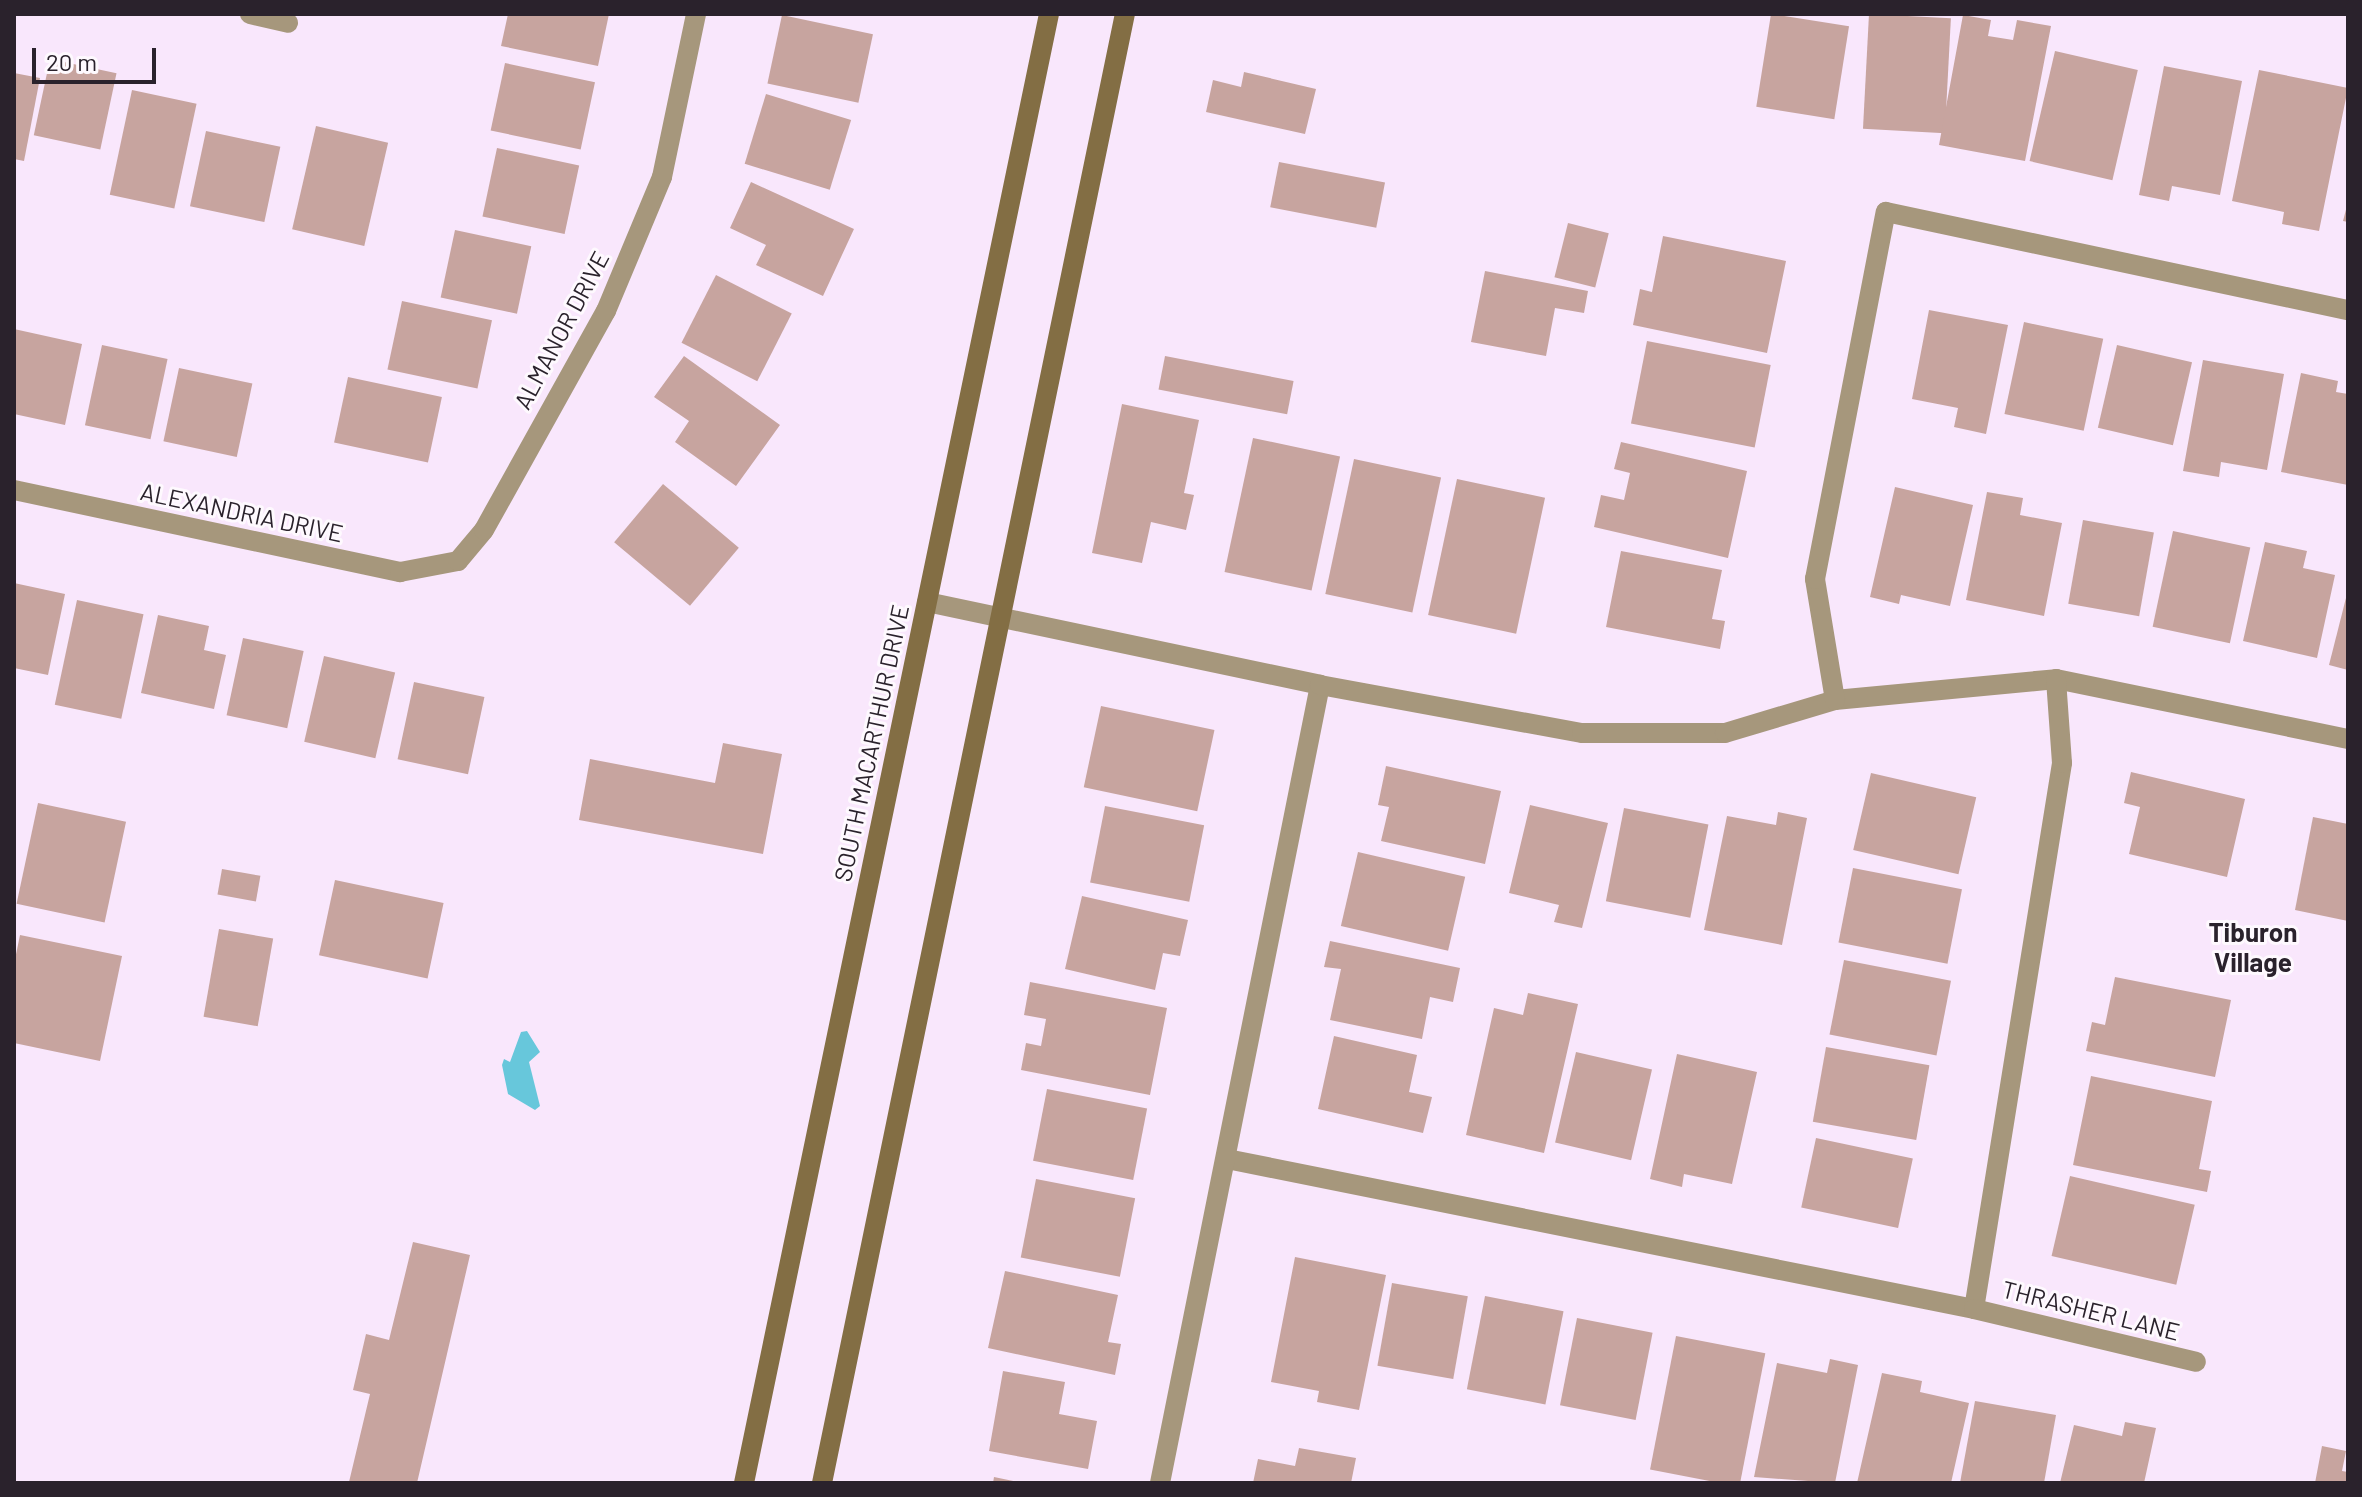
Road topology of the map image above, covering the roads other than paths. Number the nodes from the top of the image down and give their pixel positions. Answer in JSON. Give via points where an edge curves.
{"nodes":[{"id":1,"x":250,"y":14,"type":"edge"},
{"id":2,"x":696,"y":14,"type":"edge"},
{"id":3,"x":1049,"y":14,"type":"edge"},
{"id":4,"x":1125,"y":14,"type":"edge"},
{"id":5,"x":288,"y":23,"type":"dead end"},
{"id":6,"x":2348,"y":310,"type":"edge"},
{"id":7,"x":14,"y":490,"type":"edge"},
{"id":8,"x":458,"y":561,"type":"joint"},
{"id":9,"x":927,"y":602,"type":"junction"},
{"id":10,"x":1000,"y":617,"type":"junction"},
{"id":11,"x":2056,"y":679,"type":"junction"},
{"id":12,"x":1320,"y":685,"type":"junction"},
{"id":13,"x":1835,"y":700,"type":"junction"},
{"id":14,"x":2348,"y":739,"type":"edge"},
{"id":15,"x":1227,"y":1159,"type":"junction"},
{"id":16,"x":1974,"y":1309,"type":"junction"},
{"id":17,"x":2196,"y":1362,"type":"dead end"},
{"id":18,"x":744,"y":1483,"type":"edge"},
{"id":19,"x":822,"y":1483,"type":"edge"},
{"id":20,"x":1160,"y":1483,"type":"edge"}],
"edges":[{"from":1,"to":5,"type":"street"},
{"from":2,"to":8,"type":"street","name":"ALMANOR DRIVE","via":[[662,177],[606,311],[484,530]]},
{"from":3,"to":9,"type":"main road","name":"SOUTH MACARTHUR DRIVE"},
{"from":4,"to":10,"type":"main road"},
{"from":6,"to":13,"type":"street","via":[[1886,212],[1815,579]]},
{"from":7,"to":8,"type":"street","name":"ALEXANDRIA DRIVE","via":[[400,572]]},
{"from":9,"to":10,"type":"street"},
{"from":9,"to":18,"type":"main road","name":"SOUTH MACARTHUR DRIVE"},
{"from":10,"to":12,"type":"street"},
{"from":10,"to":19,"type":"main road"},
{"from":11,"to":13,"type":"street"},
{"from":11,"to":14,"type":"street"},
{"from":11,"to":16,"type":"street","via":[[2062,763]]},
{"from":12,"to":13,"type":"street","via":[[1582,733],[1725,733]]},
{"from":12,"to":15,"type":"street"},
{"from":15,"to":16,"type":"street","name":"THRASHER LANE"},
{"from":15,"to":20,"type":"street"},
{"from":16,"to":17,"type":"street","name":"THRASHER LANE"}]}
